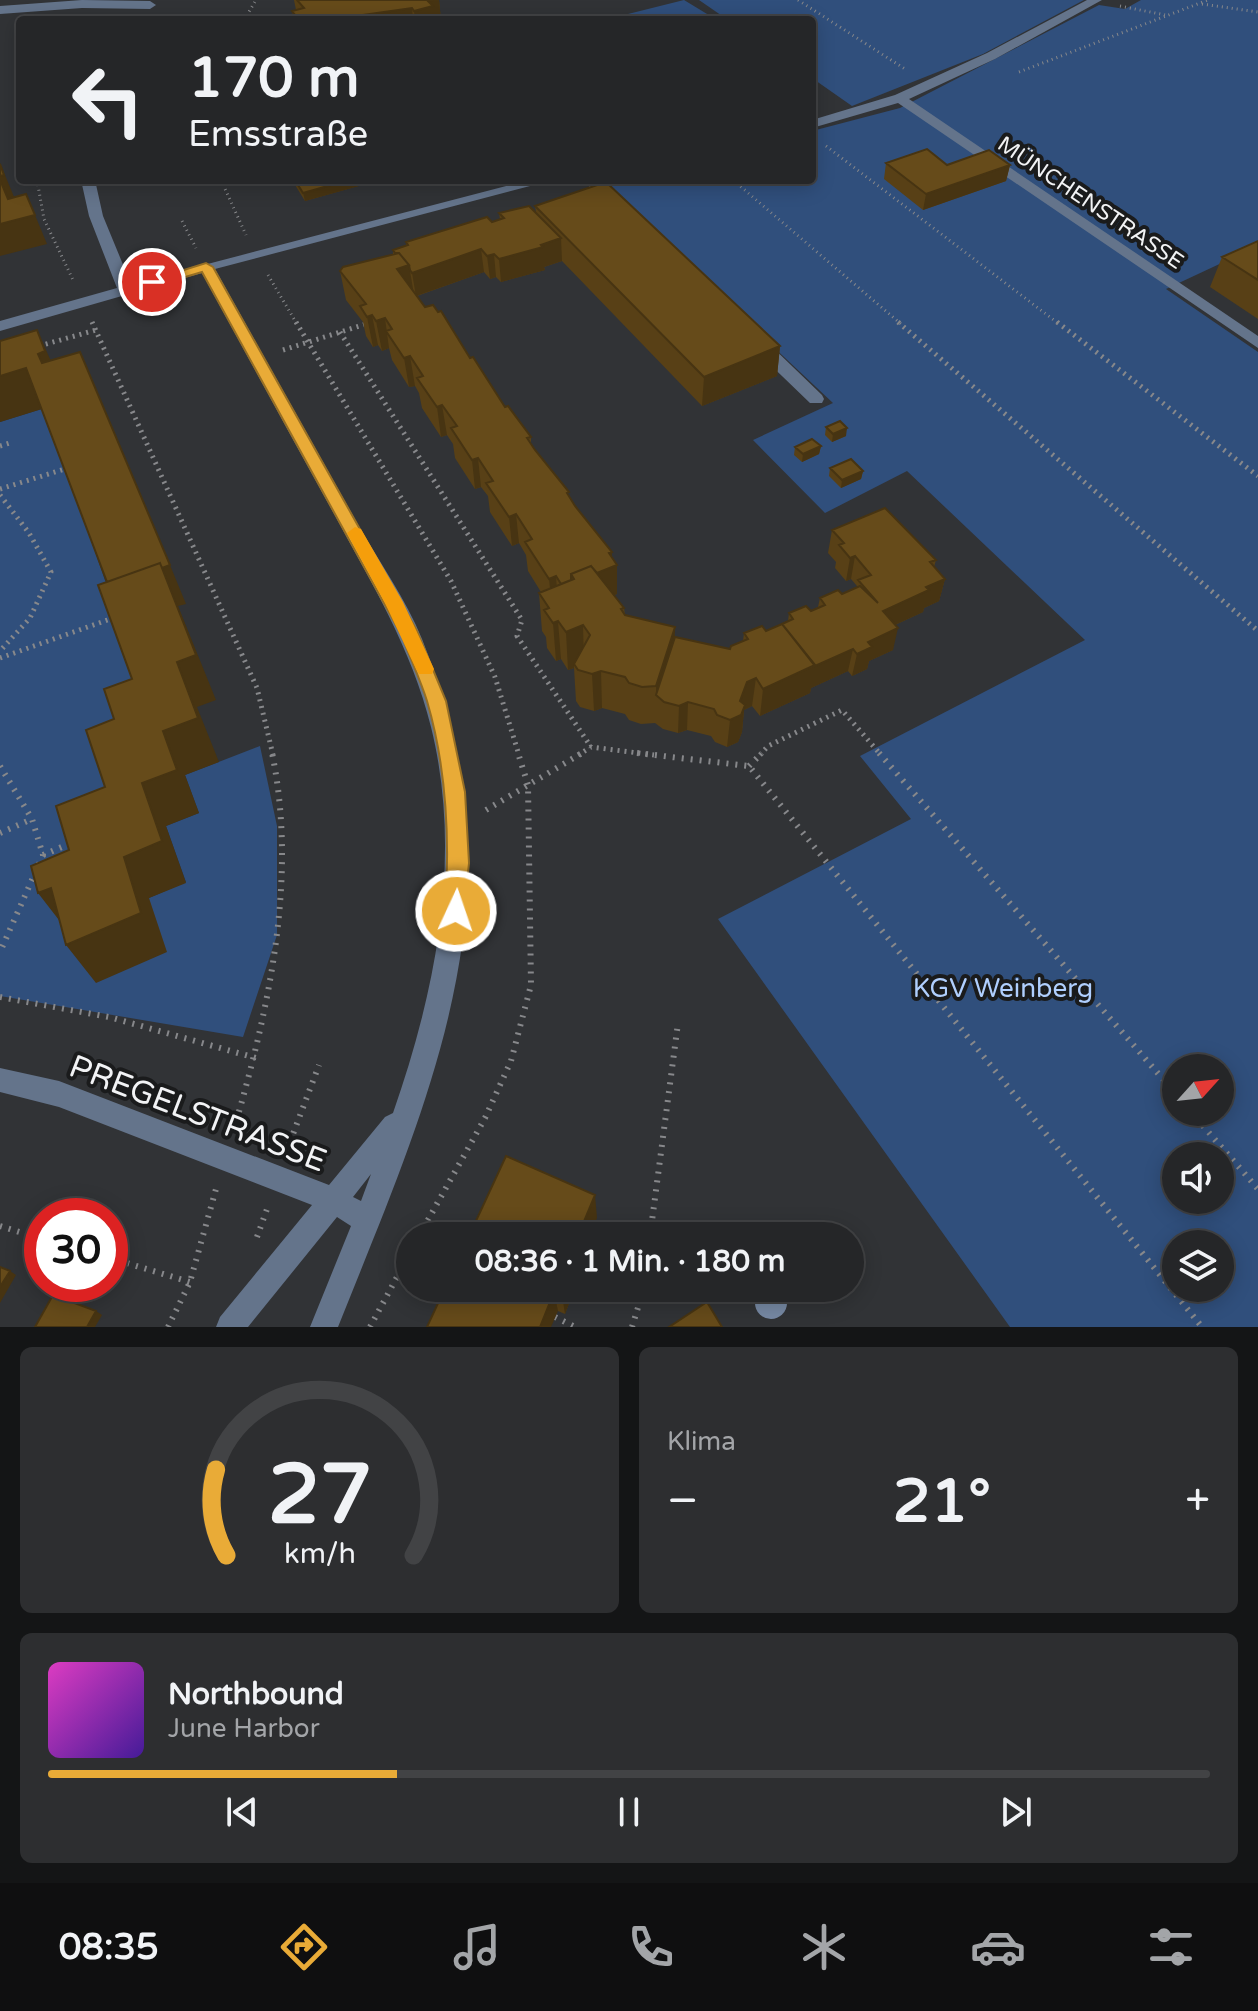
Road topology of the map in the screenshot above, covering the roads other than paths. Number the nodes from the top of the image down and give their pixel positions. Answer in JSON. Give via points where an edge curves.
{"nodes":[{"id":1,"x":1096,"y":0,"type":"edge"},
{"id":2,"x":151,"y":3,"type":"edge"},
{"id":3,"x":0,"y":10,"type":"edge"},
{"id":4,"x":900,"y":98,"type":"junction"},
{"id":5,"x":816,"y":123,"type":"edge"},
{"id":6,"x":89,"y":184,"type":"edge"},
{"id":7,"x":530,"y":184,"type":"edge"},
{"id":8,"x":594,"y":184,"type":"edge"},
{"id":9,"x":625,"y":214,"type":"edge"},
{"id":10,"x":206,"y":267,"type":"junction"},
{"id":11,"x":126,"y":290,"type":"junction"},
{"id":12,"x":0,"y":326,"type":"edge"},
{"id":13,"x":749,"y":334,"type":"edge"},
{"id":14,"x":1258,"y":343,"type":"edge"},
{"id":15,"x":816,"y":399,"type":"dead end"},
{"id":16,"x":0,"y":1080,"type":"edge"},
{"id":17,"x":405,"y":1113,"type":"junction"},
{"id":18,"x":333,"y":1200,"type":"junction"},
{"id":19,"x":367,"y":1220,"type":"junction"},
{"id":20,"x":230,"y":1327,"type":"edge"},
{"id":21,"x":324,"y":1327,"type":"edge"}],
"edges":[{"from":1,"to":4,"type":"street"},
{"from":2,"to":3,"type":"street"},
{"from":4,"to":5,"type":"street"},
{"from":4,"to":14,"type":"street","name":"MÜNCHENSTRASSE"},
{"from":6,"to":11,"type":"street"},
{"from":7,"to":10,"type":"street"},
{"from":8,"to":9,"type":"street"},
{"from":10,"to":11,"type":"street"},
{"from":10,"to":17,"type":"street","via":[[394,602],[426,671],[450,760],[458,827],[456,911],[430,1045]]},
{"from":11,"to":12,"type":"street"},
{"from":13,"to":15,"type":"street"},
{"from":16,"to":18,"type":"street","name":"PREGELSTRASSE","via":[[59,1094]]},
{"from":17,"to":18,"type":"street"},
{"from":17,"to":19,"type":"street"},
{"from":18,"to":19,"type":"street","name":"PREGELSTRASSE"},
{"from":18,"to":20,"type":"street"},
{"from":19,"to":21,"type":"street"}]}
